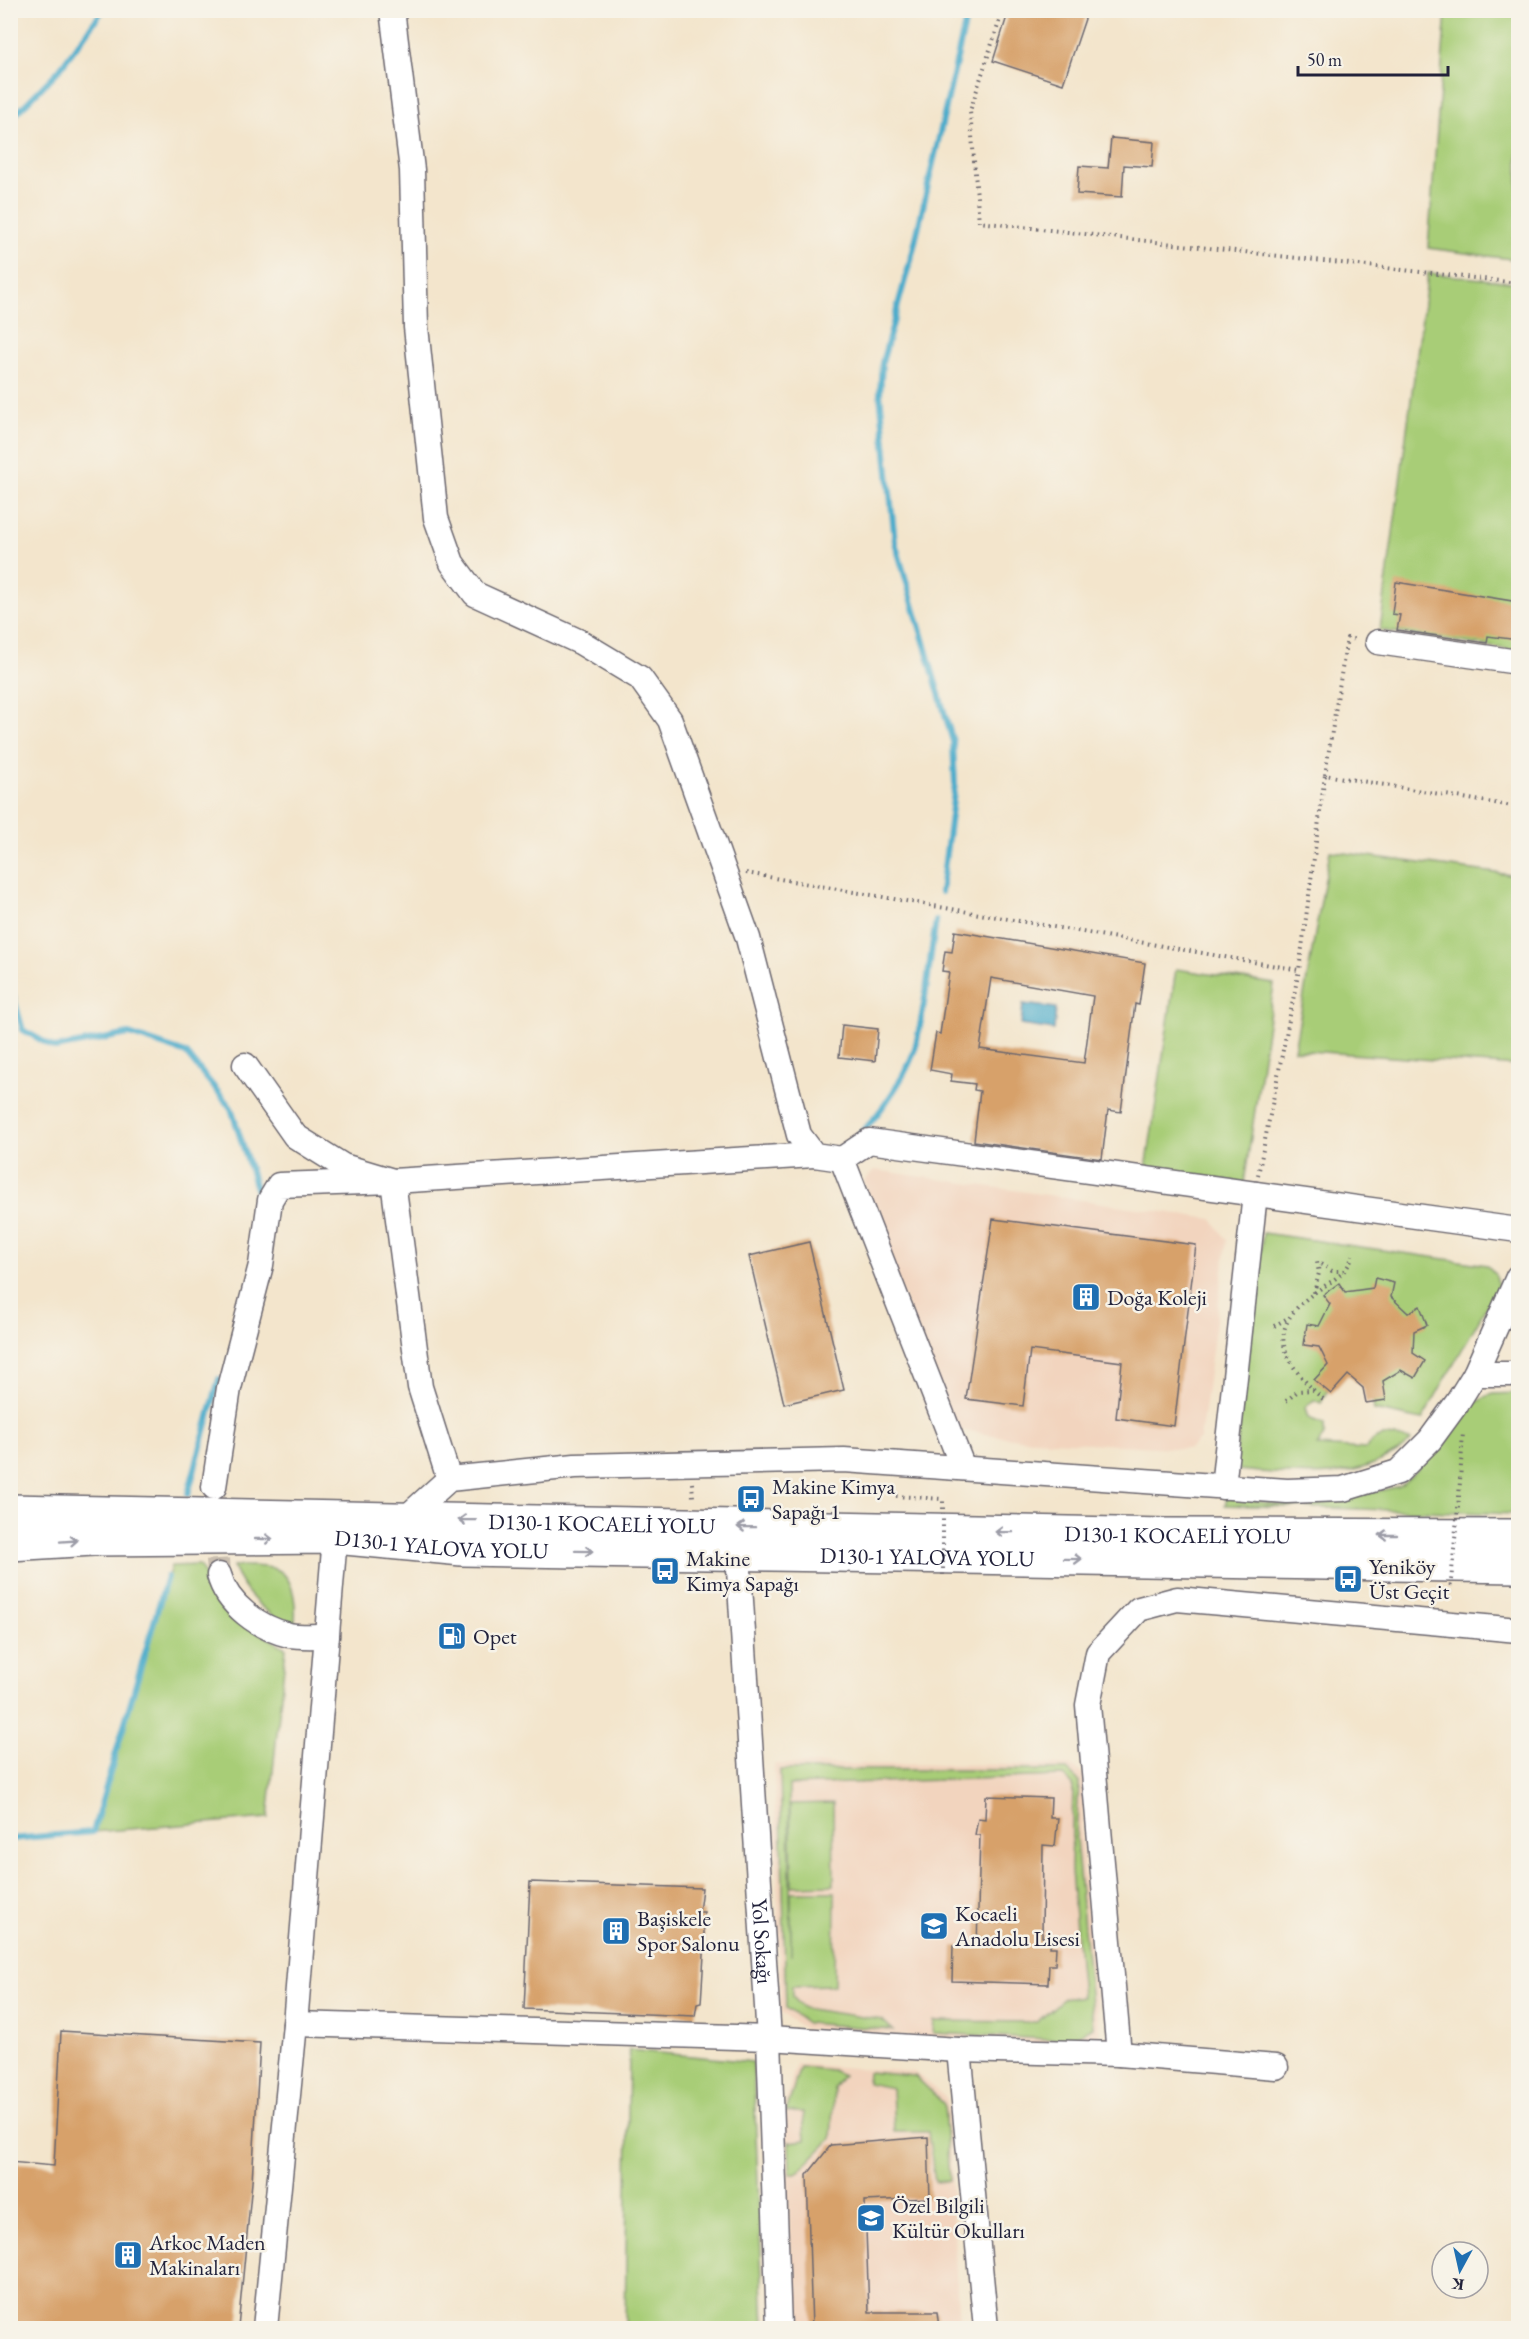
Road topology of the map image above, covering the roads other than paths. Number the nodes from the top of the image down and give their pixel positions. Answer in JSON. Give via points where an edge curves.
{"nodes":[{"id":1,"x":392,"y":10,"type":"edge"},
{"id":2,"x":1378,"y":642,"type":"road end"},
{"id":3,"x":1518,"y":663,"type":"edge"},
{"id":4,"x":245,"y":1065,"type":"dead end"},
{"id":5,"x":814,"y":1155,"type":"junction"},
{"id":6,"x":842,"y":1159,"type":"junction"},
{"id":7,"x":393,"y":1181,"type":"junction"},
{"id":8,"x":1255,"y":1194,"type":"junction"},
{"id":9,"x":1518,"y":1230,"type":"edge"},
{"id":10,"x":1518,"y":1277,"type":"edge"},
{"id":11,"x":1475,"y":1374,"type":"junction"},
{"id":12,"x":1518,"y":1374,"type":"edge"},
{"id":13,"x":963,"y":1468,"type":"junction"},
{"id":14,"x":449,"y":1479,"type":"junction"},
{"id":15,"x":214,"y":1487,"type":"dead end"},
{"id":16,"x":1223,"y":1487,"type":"junction"},
{"id":17,"x":10,"y":1510,"type":"edge"},
{"id":18,"x":406,"y":1518,"type":"junction"},
{"id":19,"x":1518,"y":1536,"type":"edge"},
{"id":20,"x":335,"y":1537,"type":"junction"},
{"id":21,"x":10,"y":1544,"type":"edge"},
{"id":22,"x":738,"y":1554,"type":"junction"},
{"id":23,"x":1455,"y":1559,"type":"junction"},
{"id":24,"x":1518,"y":1566,"type":"edge"},
{"id":25,"x":219,"y":1575,"type":"tunnel mouth"},
{"id":26,"x":1518,"y":1630,"type":"edge"},
{"id":27,"x":327,"y":1636,"type":"junction"},
{"id":28,"x":295,"y":2024,"type":"junction"},
{"id":29,"x":769,"y":2038,"type":"junction"},
{"id":30,"x":959,"y":2050,"type":"junction"},
{"id":31,"x":1119,"y":2054,"type":"junction"},
{"id":32,"x":1276,"y":2067,"type":"dead end"},
{"id":33,"x":265,"y":2328,"type":"edge"},
{"id":34,"x":779,"y":2328,"type":"edge"},
{"id":35,"x":986,"y":2328,"type":"edge"}],
"edges":[{"from":1,"to":5,"type":"street","via":[[412,170],[416,327],[435,506],[452,563],[475,594],[580,642],[640,678],[670,720],[748,938],[799,1135]]},
{"from":2,"to":3,"type":"street"},
{"from":4,"to":7,"type":"street","via":[[295,1136],[343,1166]]},
{"from":5,"to":6,"type":"street"},
{"from":5,"to":7,"type":"street"},
{"from":6,"to":8,"type":"street","via":[[869,1141]]},
{"from":6,"to":13,"type":"street"},
{"from":7,"to":14,"type":"street","via":[[420,1387]]},
{"from":7,"to":15,"type":"street","via":[[279,1185],[270,1200],[261,1265],[229,1388]]},
{"from":8,"to":9,"type":"street"},
{"from":8,"to":16,"type":"street"},
{"from":10,"to":11,"type":"street"},
{"from":11,"to":12,"type":"street"},
{"from":11,"to":16,"type":"street","via":[[1431,1440],[1398,1472],[1343,1489]]},
{"from":13,"to":14,"type":"street","via":[[843,1460],[733,1462],[575,1466]]},
{"from":13,"to":16,"type":"street"},
{"from":14,"to":18,"type":"street"},
{"from":17,"to":18,"type":"highway","name":"D130-1 KOCAELİ YOLU"},
{"from":23,"to":18,"type":"highway","name":"D130-1 KOCAELİ YOLU","one_way":true,"via":[[1166,1536]]},
{"from":19,"to":23,"type":"highway","name":"D130-1 KOCAELİ YOLU"},
{"from":21,"to":20,"type":"highway","name":"D130-1 YALOVA YOLU","one_way":true,"via":[[93,1539]]},
{"from":20,"to":22,"type":"highway","name":"D130-1 YALOVA YOLU","one_way":true,"via":[[462,1549]]},
{"from":20,"to":27,"type":"street"},
{"from":22,"to":23,"type":"highway","name":"D130-1 YALOVA YOLU","one_way":true},
{"from":22,"to":29,"type":"street","name":"Yol Sokağı"},
{"from":23,"to":24,"type":"highway","name":"D130-1 YALOVA YOLU"},
{"from":25,"to":27,"type":"street","via":[[235,1603],[251,1618],[290,1635]]},
{"from":26,"to":31,"type":"street","via":[[1177,1599],[1139,1609],[1098,1653],[1088,1705]]},
{"from":27,"to":28,"type":"street"},
{"from":28,"to":29,"type":"street"},
{"from":28,"to":33,"type":"street"},
{"from":29,"to":30,"type":"street"},
{"from":29,"to":34,"type":"street","name":"Yol Sokağı"},
{"from":30,"to":31,"type":"street"},
{"from":30,"to":35,"type":"street"},
{"from":31,"to":32,"type":"street"}]}
